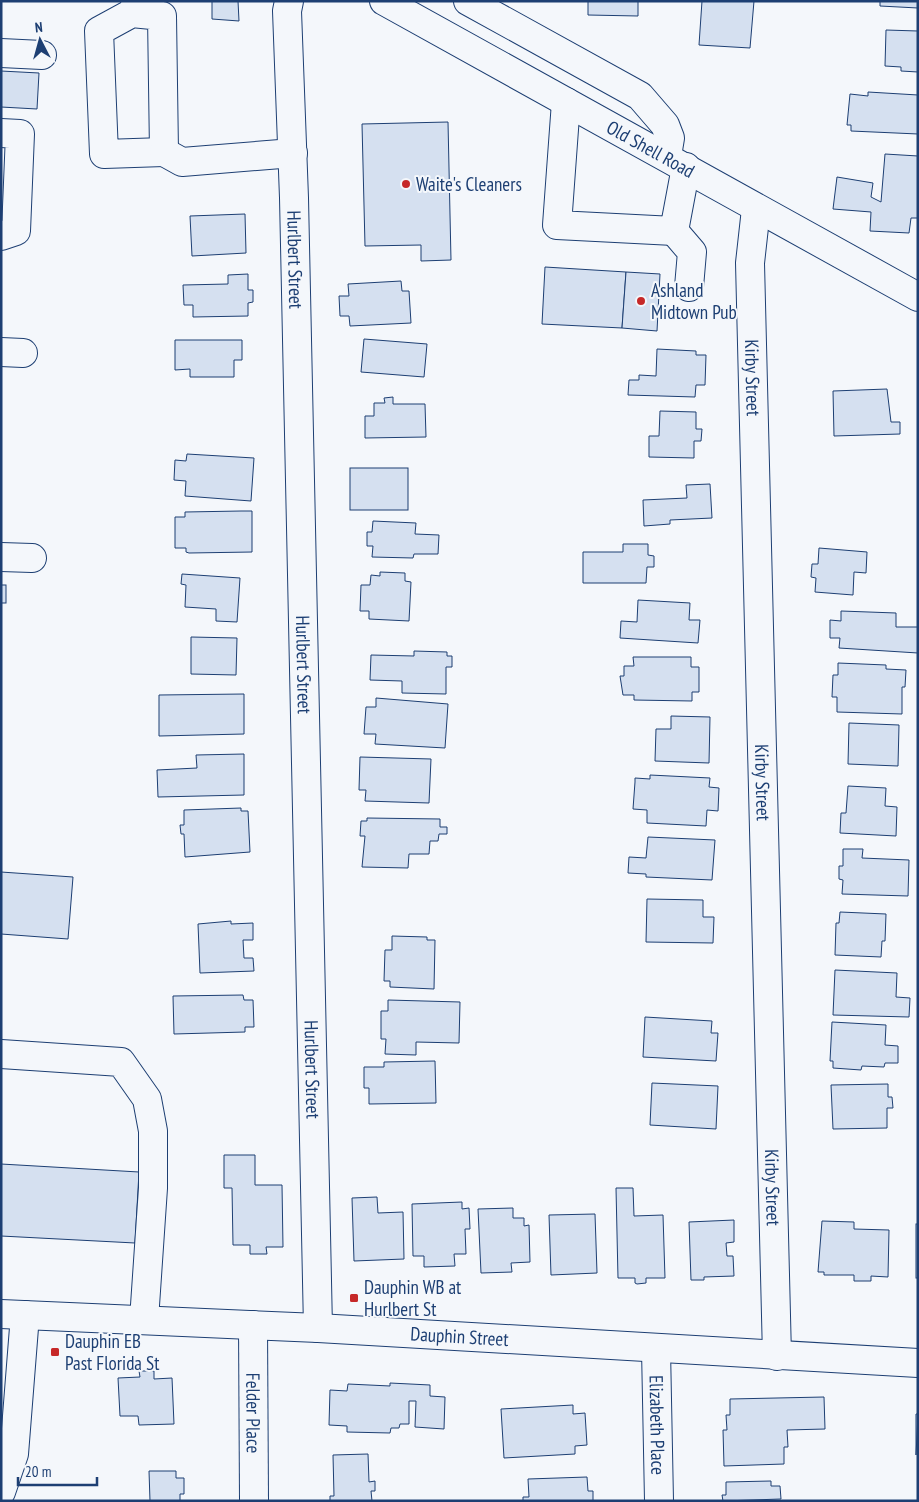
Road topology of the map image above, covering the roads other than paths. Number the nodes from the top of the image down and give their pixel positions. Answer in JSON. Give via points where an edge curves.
{"nodes":[{"id":1,"x":289,"y":1,"type":"edge"},
{"id":2,"x":384,"y":1,"type":"edge"},
{"id":3,"x":468,"y":1,"type":"edge"},
{"id":4,"x":134,"y":7,"type":"edge"},
{"id":5,"x":525,"y":33,"type":"junction"},
{"id":6,"x":1,"y":53,"type":"edge"},
{"id":7,"x":42,"y":55,"type":"dead end"},
{"id":8,"x":504,"y":68,"type":"junction"},
{"id":9,"x":566,"y":102,"type":"junction"},
{"id":10,"x":1,"y":133,"type":"edge"},
{"id":11,"x":164,"y":152,"type":"junction"},
{"id":12,"x":293,"y":153,"type":"junction"},
{"id":13,"x":677,"y":162,"type":"junction"},
{"id":14,"x":756,"y":209,"type":"junction"},
{"id":15,"x":674,"y":231,"type":"junction"},
{"id":16,"x":1,"y":236,"type":"edge"},
{"id":17,"x":689,"y":287,"type":"dead end"},
{"id":18,"x":918,"y":297,"type":"edge"},
{"id":19,"x":1,"y":556,"type":"edge"},
{"id":20,"x":32,"y":558,"type":"dead end"},
{"id":21,"x":1,"y":1054,"type":"edge"},
{"id":22,"x":13,"y":1314,"type":"edge"},
{"id":23,"x":144,"y":1320,"type":"junction"},
{"id":24,"x":253,"y":1325,"type":"junction"},
{"id":25,"x":318,"y":1328,"type":"junction"},
{"id":26,"x":656,"y":1349,"type":"junction"},
{"id":27,"x":777,"y":1356,"type":"junction"},
{"id":28,"x":918,"y":1363,"type":"edge"},
{"id":29,"x":1,"y":1492,"type":"edge"},
{"id":30,"x":254,"y":1501,"type":"edge"},
{"id":31,"x":659,"y":1501,"type":"edge"}],
"edges":[{"from":1,"to":12,"type":"street","name":"Hurlbert Street"},
{"from":2,"to":8,"type":"street","name":"Old Shell Road"},
{"from":3,"to":5,"type":"street"},
{"from":4,"to":11,"type":"street","via":[[162,16]]},
{"from":4,"to":11,"type":"street","via":[[99,31],[104,154]]},
{"from":5,"to":8,"type":"street"},
{"from":5,"to":13,"type":"street","via":[[640,96],[665,125]]},
{"from":6,"to":7,"type":"street"},
{"from":8,"to":9,"type":"street","name":"Old Shell Road"},
{"from":9,"to":13,"type":"street","name":"Old Shell Road"},
{"from":9,"to":15,"type":"street","via":[[557,225]]},
{"from":10,"to":16,"type":"street","via":[[20,134],[16,231]]},
{"from":11,"to":12,"type":"street","via":[[182,162]]},
{"from":12,"to":25,"type":"street","name":"Hurlbert Street"},
{"from":13,"to":14,"type":"street","name":"Old Shell Road"},
{"from":13,"to":15,"type":"street"},
{"from":14,"to":18,"type":"street","name":"Old Shell Road"},
{"from":14,"to":27,"type":"street","name":"Kirby Street","via":[[750,263]]},
{"from":15,"to":17,"type":"street","via":[[692,252]]},
{"from":19,"to":20,"type":"street"},
{"from":21,"to":23,"type":"street","via":[[120,1062],[147,1099],[153,1131],[153,1188]]},
{"from":22,"to":23,"type":"street","name":"Dauphin Street"},
{"from":22,"to":29,"type":"street","via":[[14,1454]]},
{"from":23,"to":24,"type":"street","name":"Dauphin Street"},
{"from":24,"to":25,"type":"street","name":"Dauphin Street"},
{"from":24,"to":30,"type":"street","name":"Felder Place"},
{"from":25,"to":26,"type":"street","name":"Dauphin Street"},
{"from":26,"to":27,"type":"street","name":"Dauphin Street"},
{"from":26,"to":31,"type":"street","name":"Elizabeth Place"},
{"from":27,"to":28,"type":"street","name":"Dauphin Street"}]}
